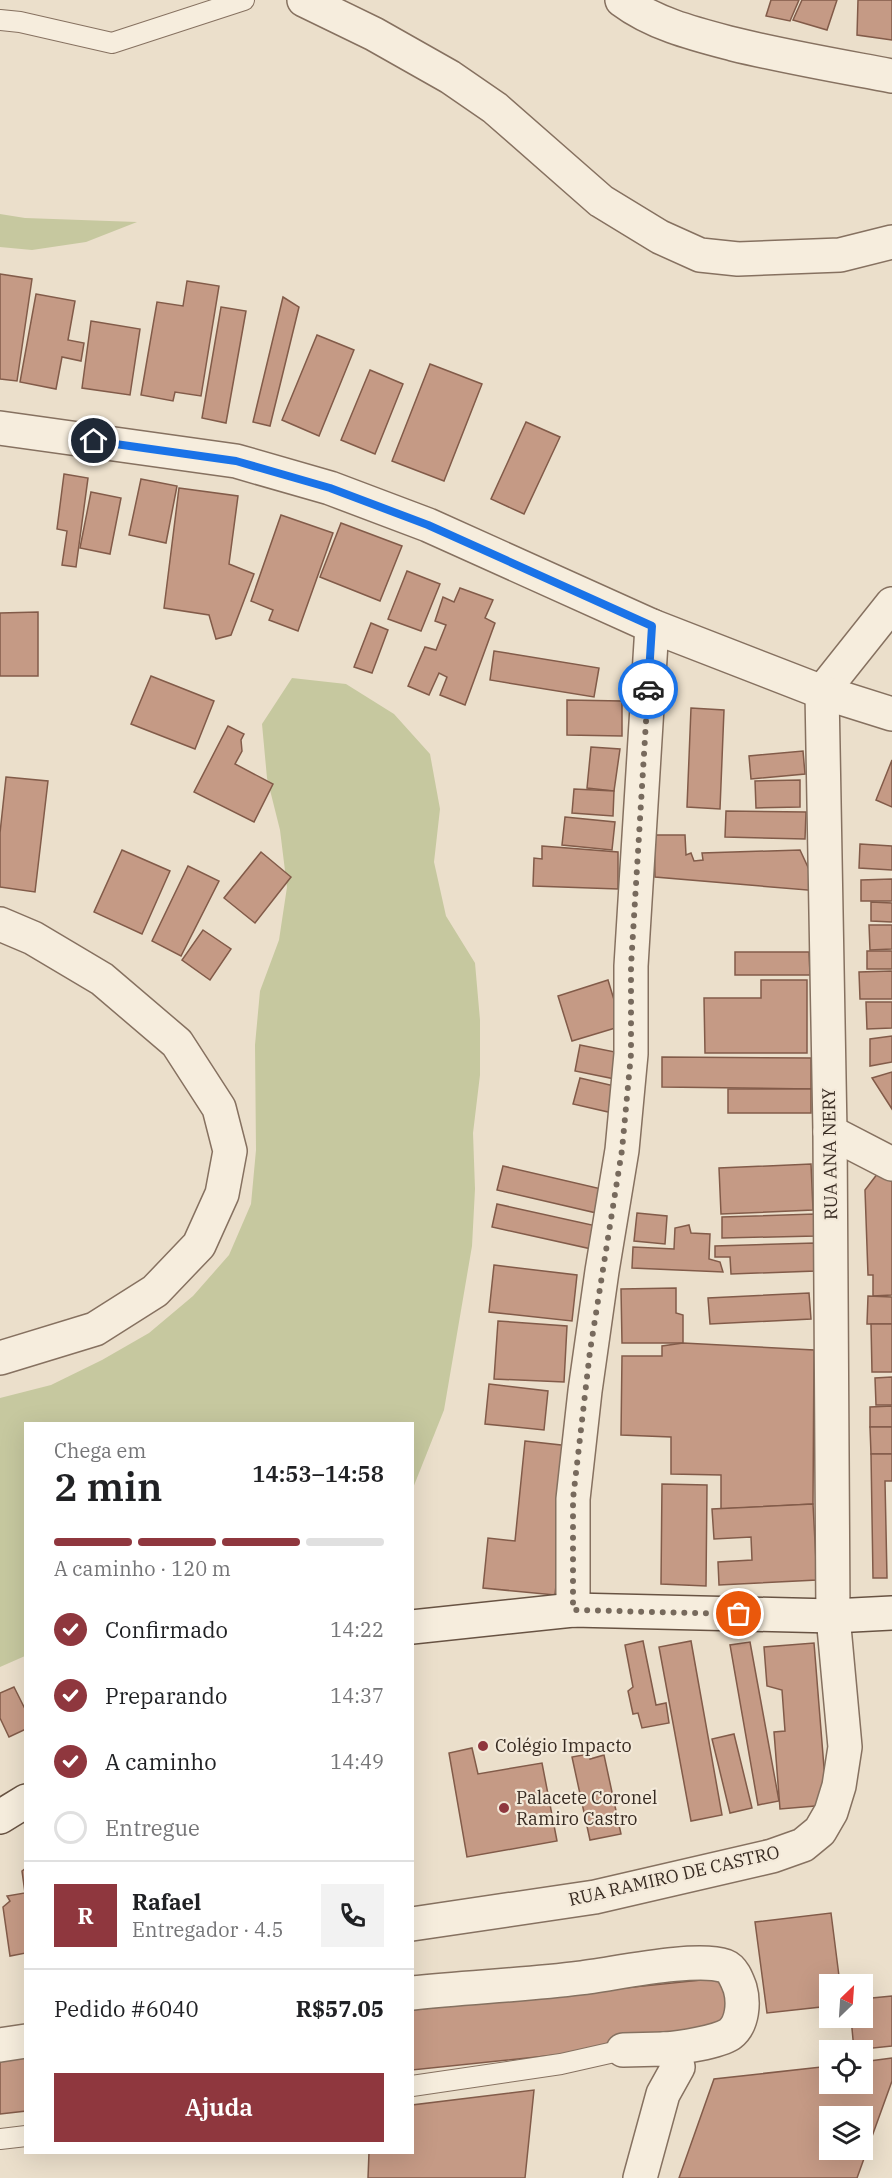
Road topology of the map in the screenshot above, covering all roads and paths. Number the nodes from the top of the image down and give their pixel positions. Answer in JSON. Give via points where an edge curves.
{"nodes":[{"id":1,"x":244,"y":0,"type":"edge"},
{"id":2,"x":304,"y":0,"type":"edge"},
{"id":3,"x":622,"y":0,"type":"edge"},
{"id":4,"x":0,"y":20,"type":"edge"},
{"id":5,"x":892,"y":76,"type":"edge"},
{"id":6,"x":892,"y":242,"type":"edge"},
{"id":7,"x":0,"y":428,"type":"edge"},
{"id":8,"x":892,"y":604,"type":"edge"},
{"id":9,"x":652,"y":626,"type":"junction"},
{"id":10,"x":822,"y":692,"type":"junction"},
{"id":11,"x":892,"y":714,"type":"edge"},
{"id":12,"x":0,"y":924,"type":"edge"},
{"id":13,"x":830,"y":1132,"type":"junction"},
{"id":14,"x":892,"y":1164,"type":"edge"},
{"id":15,"x":0,"y":1358,"type":"edge"},
{"id":16,"x":573,"y":1610,"type":"junction"},
{"id":17,"x":892,"y":1613,"type":"edge"},
{"id":18,"x":834,"y":1616,"type":"junction"},
{"id":19,"x":414,"y":1627,"type":"edge"},
{"id":20,"x":24,"y":1803,"type":"edge"},
{"id":21,"x":0,"y":1816,"type":"edge"},
{"id":22,"x":414,"y":1924,"type":"edge"},
{"id":23,"x":414,"y":1993,"type":"edge"},
{"id":24,"x":24,"y":2041,"type":"edge"},
{"id":25,"x":0,"y":2045,"type":"edge"},
{"id":26,"x":664,"y":2049,"type":"junction"},
{"id":27,"x":623,"y":2050,"type":"joint"},
{"id":28,"x":414,"y":2086,"type":"edge"},
{"id":29,"x":24,"y":2136,"type":"edge"},
{"id":30,"x":0,"y":2139,"type":"edge"},
{"id":31,"x":640,"y":2178,"type":"edge"}],
"edges":[{"from":1,"to":4,"type":"lane","via":[[112,43]]},
{"from":2,"to":6,"type":"street","via":[[450,77],[495,108],[602,201],[660,237],[700,255],[738,259],[840,255]]},
{"from":3,"to":5,"type":"street","via":[[667,25],[713,38]]},
{"from":7,"to":9,"type":"street","via":[[236,461],[330,488],[428,525]]},
{"from":8,"to":10,"type":"street"},
{"from":9,"to":10,"type":"street"},
{"from":9,"to":16,"type":"street","via":[[631,966],[631,1054],[622,1150],[597,1304],[574,1488]]},
{"from":10,"to":11,"type":"street"},
{"from":10,"to":13,"type":"street","name":"RUA ANA NERY"},
{"from":12,"to":15,"type":"street","via":[[33,938],[102,979],[177,1043],[219,1108],[230,1151],[222,1194],[199,1245],[154,1291],[95,1329]]},
{"from":13,"to":14,"type":"street"},
{"from":13,"to":18,"type":"street","name":"RUA ANA NERY"},
{"from":16,"to":18,"type":"street"},
{"from":16,"to":19,"type":"street"},
{"from":17,"to":18,"type":"street"},
{"from":18,"to":22,"type":"street","name":"RUA RAMIRO DE CASTRO","via":[[845,1747],[831,1812],[820,1831],[803,1845],[772,1856],[595,1897]]},
{"from":20,"to":21,"type":"street"},
{"from":23,"to":26,"type":"street","via":[[699,1962],[727,1966],[741,1990],[739,2024],[729,2035]]},
{"from":24,"to":25,"type":"street"},
{"from":26,"to":27,"type":"street"},
{"from":26,"to":31,"type":"street","via":[[675,2056],[678,2067],[663,2094]]},
{"from":27,"to":28,"type":"lane","via":[[561,2064]]},
{"from":29,"to":30,"type":"lane"}]}
